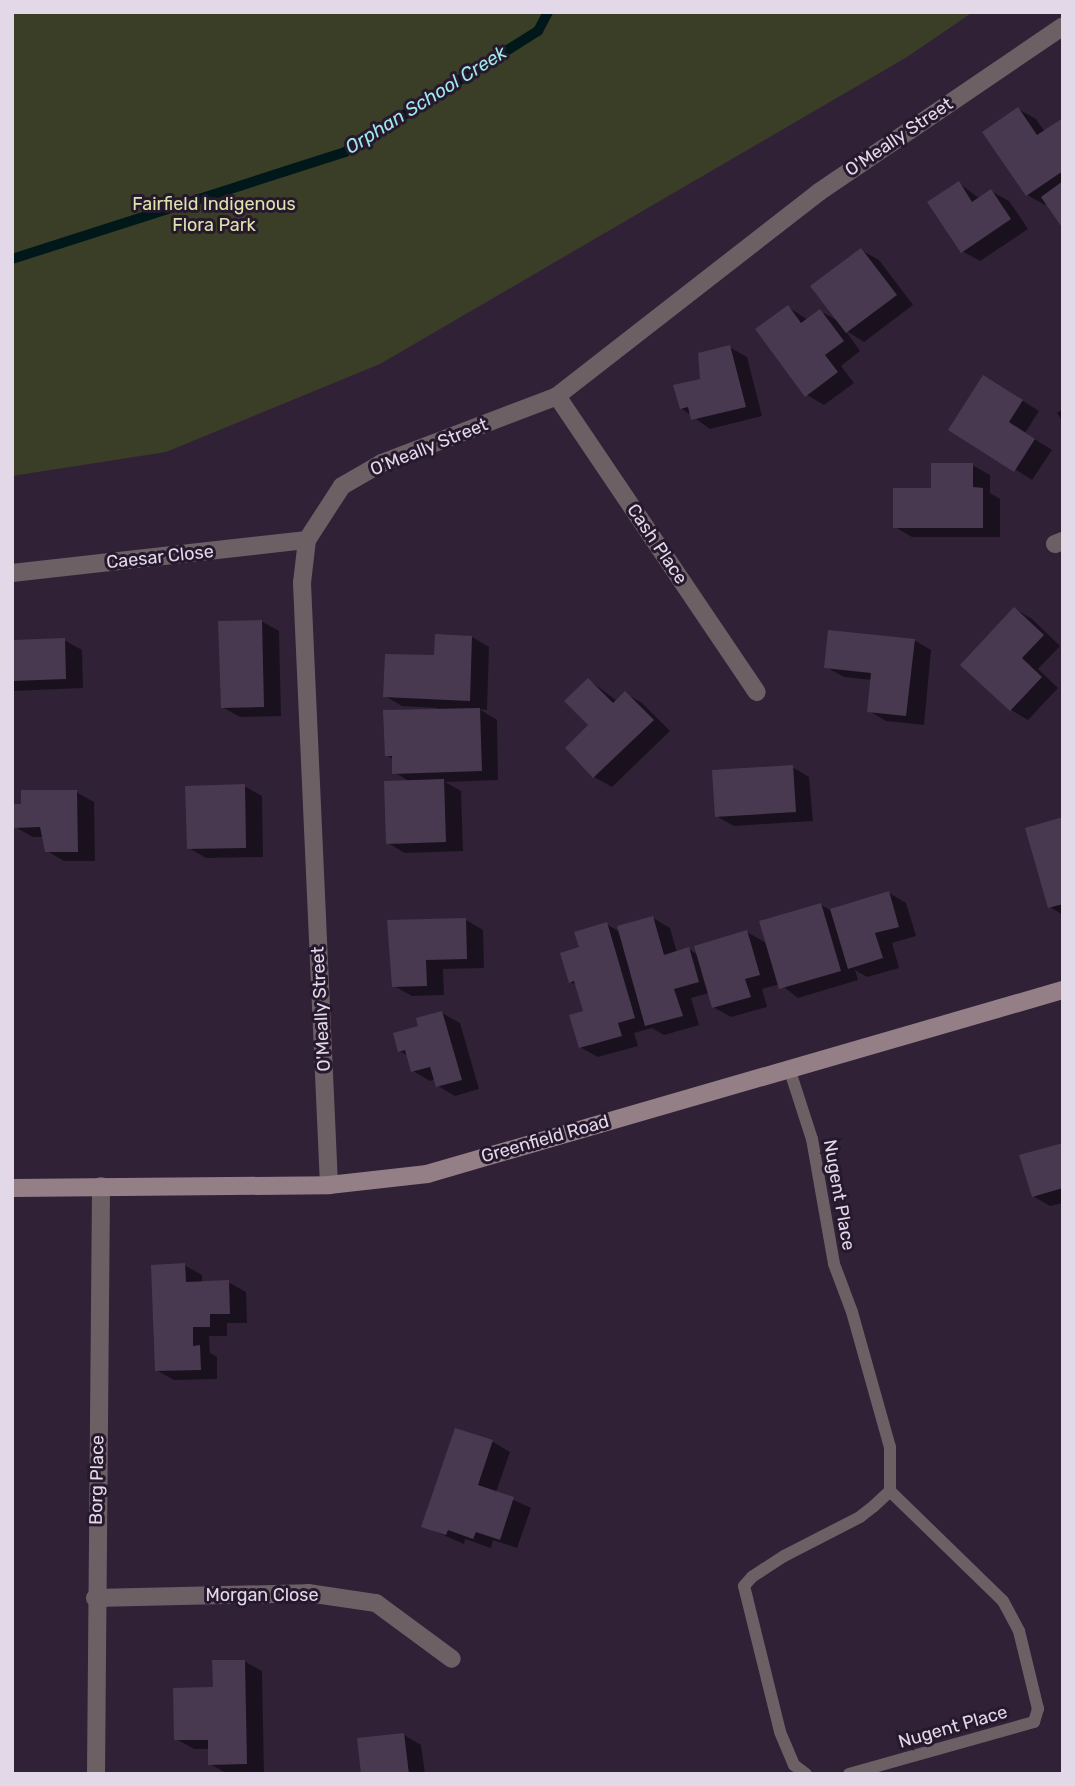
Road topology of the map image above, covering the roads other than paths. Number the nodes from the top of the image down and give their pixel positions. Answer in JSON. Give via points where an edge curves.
{"nodes":[{"id":1,"x":1063,"y":26,"type":"edge"},
{"id":2,"x":557,"y":396,"type":"junction"},
{"id":3,"x":307,"y":540,"type":"junction"},
{"id":4,"x":12,"y":573,"type":"edge"},
{"id":5,"x":757,"y":692,"type":"dead end"},
{"id":6,"x":1063,"y":990,"type":"edge"},
{"id":7,"x":789,"y":1068,"type":"junction"},
{"id":8,"x":329,"y":1185,"type":"junction"},
{"id":9,"x":101,"y":1186,"type":"junction"},
{"id":10,"x":12,"y":1188,"type":"edge"},
{"id":11,"x":890,"y":1491,"type":"junction"},
{"id":12,"x":95,"y":1598,"type":"junction"},
{"id":13,"x":452,"y":1658,"type":"dead end"},
{"id":14,"x":96,"y":1774,"type":"edge"},
{"id":15,"x":806,"y":1774,"type":"edge"},
{"id":16,"x":849,"y":1774,"type":"edge"}],
"edges":[{"from":1,"to":2,"type":"street","name":"O'Meally Street","via":[[819,192]]},
{"from":2,"to":3,"type":"street","name":"O'Meally Street","via":[[382,463],[352,480],[342,486]]},
{"from":2,"to":5,"type":"street","name":"Cash Place"},
{"from":3,"to":4,"type":"street","name":"Caesar Close"},
{"from":3,"to":8,"type":"street","name":"O'Meally Street","via":[[302,583]]},
{"from":6,"to":7,"type":"street","name":"Greenfield Road"},
{"from":7,"to":8,"type":"street","name":"Greenfield Road","via":[[427,1174]]},
{"from":7,"to":11,"type":"lane","name":"Nugent Place","via":[[812,1139],[834,1264],[890,1447]]},
{"from":8,"to":9,"type":"street","name":"Greenfield Road"},
{"from":9,"to":10,"type":"street","name":"Greenfield Road"},
{"from":9,"to":12,"type":"street","name":"Borg Place"},
{"from":11,"to":15,"type":"lane","via":[[860,1517],[784,1556],[744,1587],[780,1732],[794,1765]]},
{"from":11,"to":16,"type":"lane","name":"Nugent Place","via":[[1003,1601],[1019,1632],[1038,1709],[1034,1722]]},
{"from":12,"to":13,"type":"street","name":"Morgan Close","via":[[308,1592],[376,1603]]},
{"from":12,"to":14,"type":"street","name":"Borg Place"}]}
